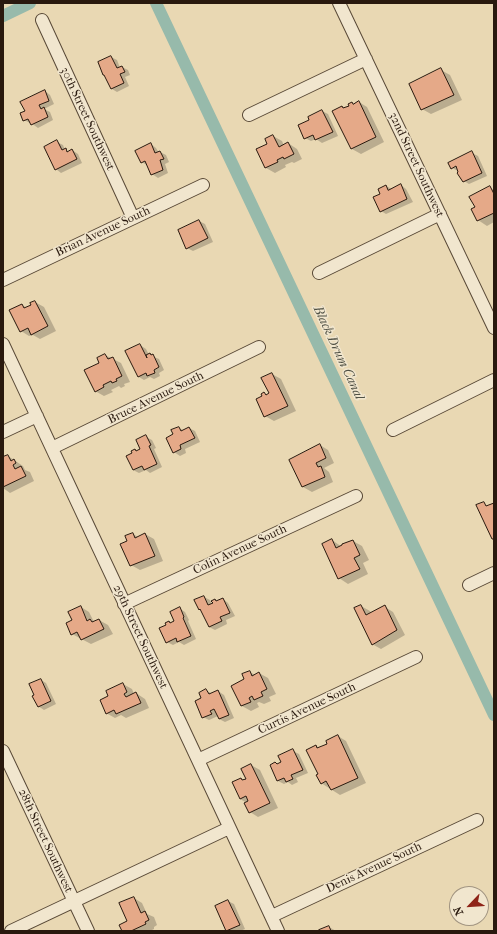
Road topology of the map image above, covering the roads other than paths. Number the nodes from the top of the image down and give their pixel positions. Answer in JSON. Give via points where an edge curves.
{"nodes":[{"id":1,"x":339,"y":3,"type":"edge"},
{"id":2,"x":42,"y":20,"type":"dead end"},
{"id":3,"x":366,"y":59,"type":"junction"},
{"id":4,"x":249,"y":115,"type":"dead end"},
{"id":5,"x":202,"y":185,"type":"dead end"},
{"id":6,"x":440,"y":214,"type":"junction"},
{"id":7,"x":133,"y":218,"type":"junction"},
{"id":8,"x":320,"y":273,"type":"dead end"},
{"id":9,"x":3,"y":280,"type":"edge"},
{"id":10,"x":494,"y":328,"type":"edge"},
{"id":11,"x":3,"y":344,"type":"edge"},
{"id":12,"x":259,"y":347,"type":"dead end"},
{"id":13,"x":494,"y":380,"type":"edge"},
{"id":14,"x":37,"y":416,"type":"junction"},
{"id":15,"x":393,"y":430,"type":"dead end"},
{"id":16,"x":3,"y":432,"type":"edge"},
{"id":17,"x":52,"y":448,"type":"junction"},
{"id":18,"x":356,"y":496,"type":"dead end"},
{"id":19,"x":494,"y":573,"type":"edge"},
{"id":20,"x":469,"y":585,"type":"dead end"},
{"id":21,"x":124,"y":604,"type":"junction"},
{"id":22,"x":416,"y":657,"type":"dead end"},
{"id":23,"x":3,"y":751,"type":"edge"},
{"id":24,"x":198,"y":760,"type":"junction"},
{"id":25,"x":477,"y":820,"type":"dead end"},
{"id":26,"x":229,"y":828,"type":"junction"},
{"id":27,"x":74,"y":902,"type":"junction"},
{"id":28,"x":272,"y":916,"type":"junction"},
{"id":29,"x":11,"y":931,"type":"edge"},
{"id":30,"x":88,"y":931,"type":"edge"},
{"id":31,"x":278,"y":931,"type":"edge"}],
"edges":[{"from":1,"to":3,"type":"street","name":"32nd Street Southwest"},
{"from":2,"to":7,"type":"street","name":"30th Street Southwest"},
{"from":3,"to":4,"type":"street"},
{"from":3,"to":6,"type":"street","name":"32nd Street Southwest"},
{"from":5,"to":7,"type":"street","name":"Brian Avenue South"},
{"from":6,"to":8,"type":"street"},
{"from":6,"to":10,"type":"street","name":"32nd Street Southwest"},
{"from":7,"to":9,"type":"street","name":"Brian Avenue South"},
{"from":11,"to":14,"type":"street","name":"29th Street Southwest"},
{"from":12,"to":17,"type":"street","name":"Bruce Avenue South"},
{"from":13,"to":15,"type":"street"},
{"from":14,"to":16,"type":"street"},
{"from":14,"to":17,"type":"street","name":"29th Street Southwest"},
{"from":17,"to":21,"type":"street","name":"29th Street Southwest"},
{"from":18,"to":21,"type":"street","name":"Colin Avenue South"},
{"from":19,"to":20,"type":"street"},
{"from":21,"to":24,"type":"street","name":"29th Street Southwest"},
{"from":22,"to":24,"type":"street","name":"Curtis Avenue South"},
{"from":23,"to":27,"type":"street","name":"28th Street Southwest"},
{"from":24,"to":26,"type":"street","name":"29th Street Southwest"},
{"from":25,"to":28,"type":"street","name":"Denis Avenue South"},
{"from":26,"to":27,"type":"street"},
{"from":26,"to":28,"type":"street","name":"29th Street Southwest"},
{"from":27,"to":29,"type":"street"},
{"from":27,"to":30,"type":"street","name":"28th Street Southwest"},
{"from":28,"to":31,"type":"street","name":"29th Street Southwest"}]}
